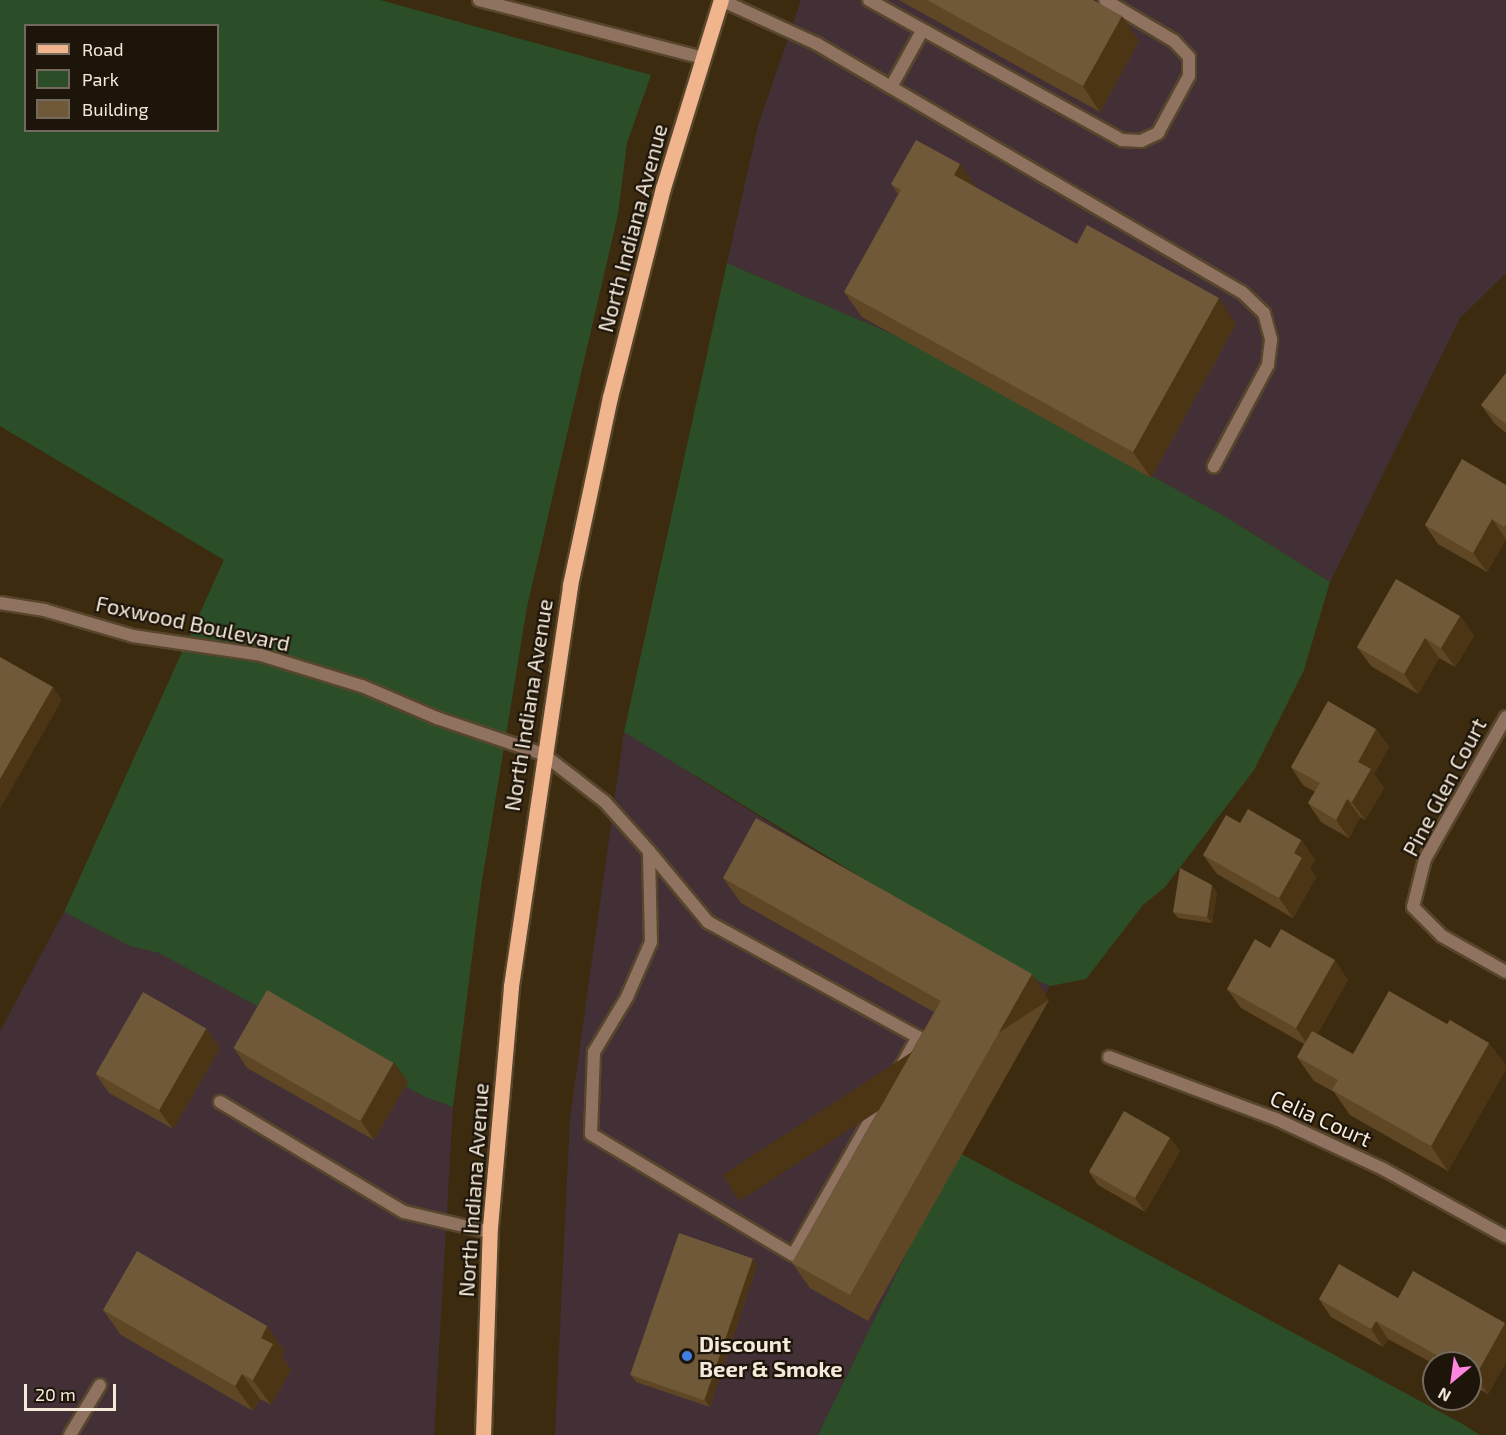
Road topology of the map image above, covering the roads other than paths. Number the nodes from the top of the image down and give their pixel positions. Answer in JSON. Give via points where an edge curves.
{"nodes":[{"id":1,"x":479,"y":0,"type":"edge"},
{"id":2,"x":721,"y":0,"type":"edge"},
{"id":3,"x":869,"y":0,"type":"edge"},
{"id":4,"x":1105,"y":0,"type":"edge"},
{"id":5,"x":922,"y":31,"type":"junction"},
{"id":6,"x":704,"y":58,"type":"junction"},
{"id":7,"x":891,"y":87,"type":"junction"},
{"id":8,"x":1214,"y":466,"type":"dead end"},
{"id":9,"x":0,"y":603,"type":"edge"},
{"id":10,"x":1506,"y":717,"type":"edge"},
{"id":11,"x":543,"y":754,"type":"junction"},
{"id":12,"x":649,"y":851,"type":"junction"},
{"id":13,"x":1506,"y":972,"type":"edge"},
{"id":14,"x":1109,"y":1057,"type":"dead end"},
{"id":15,"x":220,"y":1102,"type":"dead end"},
{"id":16,"x":490,"y":1232,"type":"junction"},
{"id":17,"x":1506,"y":1238,"type":"edge"},
{"id":18,"x":100,"y":1385,"type":"dead end"},
{"id":19,"x":70,"y":1435,"type":"edge"},
{"id":20,"x":483,"y":1435,"type":"edge"}],
"edges":[{"from":1,"to":6,"type":"street"},
{"from":2,"to":6,"type":"main road","name":"North Indiana Avenue"},
{"from":2,"to":7,"type":"street","via":[[817,44]]},
{"from":3,"to":5,"type":"street"},
{"from":4,"to":5,"type":"street","via":[[1174,41],[1189,57],[1189,76],[1158,133],[1141,141],[1122,140]]},
{"from":5,"to":7,"type":"street"},
{"from":6,"to":11,"type":"main road","name":"North Indiana Avenue","via":[[663,188],[610,397],[570,585]]},
{"from":7,"to":8,"type":"street","via":[[1242,292],[1264,313],[1271,340],[1268,364]]},
{"from":9,"to":11,"type":"street","name":"Foxwood Boulevard","via":[[44,610],[132,636],[261,655],[362,686],[437,718]]},
{"from":10,"to":13,"type":"street","name":"Pine Glen Court","via":[[1425,859],[1413,907],[1442,936]]},
{"from":11,"to":12,"type":"street","name":"Foxwood Boulevard","via":[[605,802]]},
{"from":11,"to":16,"type":"main road","name":"North Indiana Avenue","via":[[511,986]]},
{"from":12,"to":12,"type":"street","name":"Foxwood Boulevard","via":[[651,942],[627,997],[594,1052],[591,1134],[793,1255],[918,1037],[708,922]]},
{"from":14,"to":17,"type":"street","name":"Celia Court","via":[[1276,1119],[1383,1169]]},
{"from":15,"to":16,"type":"street","via":[[404,1212]]},
{"from":16,"to":20,"type":"main road","name":"North Indiana Avenue"},
{"from":18,"to":19,"type":"street"}]}
